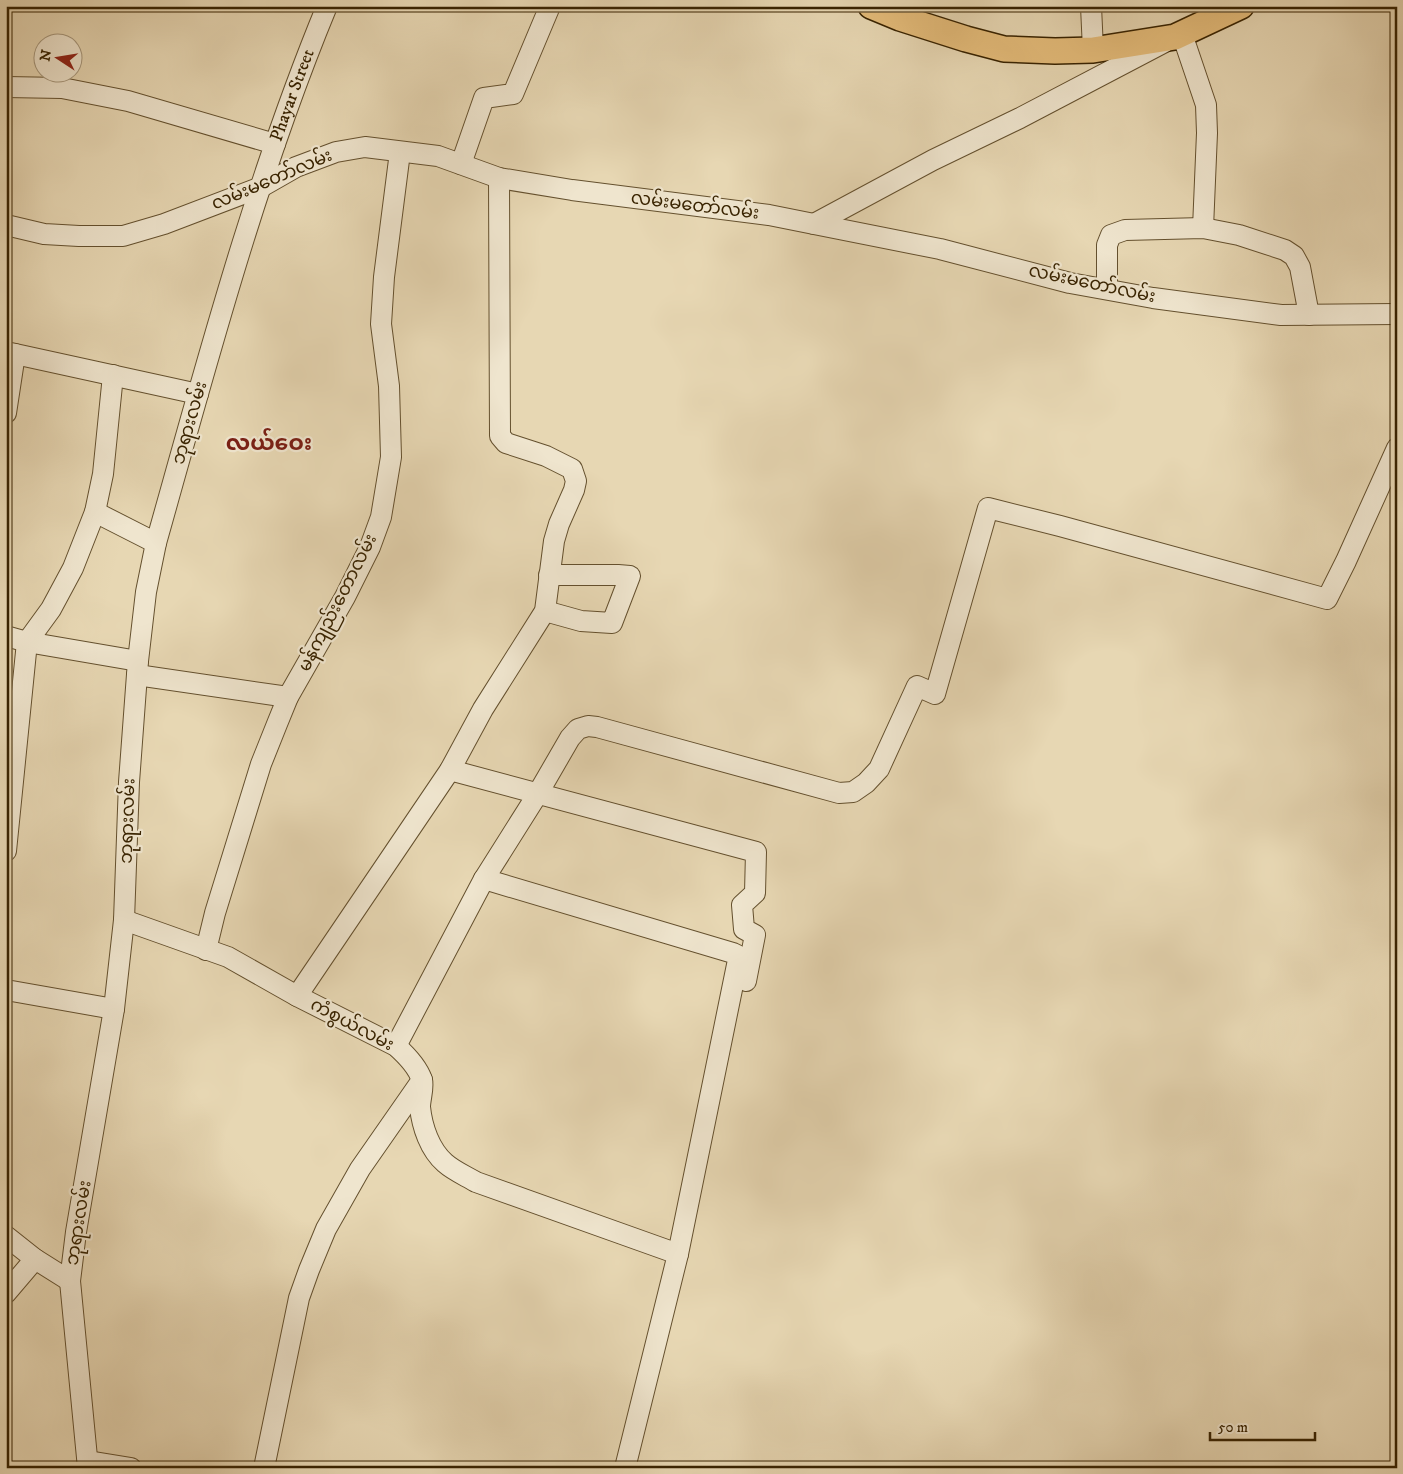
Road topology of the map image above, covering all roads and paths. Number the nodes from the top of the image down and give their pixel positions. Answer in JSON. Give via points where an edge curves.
{"nodes":[{"id":1,"x":328,"y":6,"type":"edge"},
{"id":2,"x":550,"y":6,"type":"edge"},
{"id":3,"x":1091,"y":6,"type":"edge"},
{"id":4,"x":1241,"y":6,"type":"edge"},
{"id":5,"x":878,"y":8,"type":"edge"},
{"id":6,"x":1179,"y":35,"type":"junction"},
{"id":7,"x":1093,"y":50,"type":"junction"},
{"id":8,"x":6,"y":87,"type":"edge"},
{"id":9,"x":275,"y":144,"type":"junction"},
{"id":10,"x":400,"y":152,"type":"junction"},
{"id":11,"x":461,"y":164,"type":"junction"},
{"id":12,"x":499,"y":178,"type":"junction"},
{"id":13,"x":261,"y":187,"type":"junction"},
{"id":14,"x":814,"y":224,"type":"junction"},
{"id":15,"x":6,"y":225,"type":"edge"},
{"id":16,"x":1203,"y":228,"type":"junction"},
{"id":17,"x":1107,"y":289,"type":"junction"},
{"id":18,"x":1397,"y":314,"type":"edge"},
{"id":19,"x":1308,"y":315,"type":"junction"},
{"id":20,"x":10,"y":353,"type":"edge"},
{"id":21,"x":113,"y":375,"type":"junction"},
{"id":22,"x":198,"y":394,"type":"junction"},
{"id":23,"x":6,"y":413,"type":"edge"},
{"id":24,"x":1397,"y":448,"type":"edge"},
{"id":25,"x":95,"y":512,"type":"junction"},
{"id":26,"x":156,"y":542,"type":"junction"},
{"id":27,"x":549,"y":575,"type":"junction"},
{"id":28,"x":545,"y":611,"type":"junction"},
{"id":29,"x":6,"y":636,"type":"edge"},
{"id":30,"x":27,"y":642,"type":"junction"},
{"id":31,"x":138,"y":668,"type":"junction"},
{"id":32,"x":288,"y":697,"type":"junction"},
{"id":33,"x":450,"y":770,"type":"junction"},
{"id":34,"x":537,"y":795,"type":"junction"},
{"id":35,"x":6,"y":851,"type":"edge"},
{"id":36,"x":484,"y":879,"type":"junction"},
{"id":37,"x":124,"y":920,"type":"junction"},
{"id":38,"x":206,"y":950,"type":"junction"},
{"id":39,"x":6,"y":990,"type":"edge"},
{"id":40,"x":297,"y":996,"type":"junction"},
{"id":41,"x":114,"y":1009,"type":"junction"},
{"id":42,"x":738,"y":1022,"type":"dead end"},
{"id":43,"x":396,"y":1046,"type":"junction"},
{"id":44,"x":422,"y":1080,"type":"junction"},
{"id":45,"x":6,"y":1236,"type":"edge"},
{"id":46,"x":678,"y":1254,"type":"junction"},
{"id":47,"x":35,"y":1259,"type":"junction"},
{"id":48,"x":70,"y":1281,"type":"junction"},
{"id":49,"x":6,"y":1293,"type":"edge"},
{"id":50,"x":88,"y":1464,"type":"edge"},
{"id":51,"x":131,"y":1468,"type":"edge"},
{"id":52,"x":264,"y":1468,"type":"edge"},
{"id":53,"x":625,"y":1468,"type":"edge"}],
"edges":[{"from":1,"to":9,"type":"street","name":"Phayar Street","via":[[301,69]]},
{"from":2,"to":11,"type":"street","via":[[512,94],[484,98]]},
{"from":3,"to":7,"type":"street"},
{"from":4,"to":6,"type":"main road"},
{"from":5,"to":7,"type":"main road","via":[[1004,49]]},
{"from":6,"to":7,"type":"main road"},
{"from":6,"to":14,"type":"street"},
{"from":6,"to":16,"type":"street","via":[[1206,105]]},
{"from":8,"to":9,"type":"street","via":[[62,88],[128,101]]},
{"from":9,"to":13,"type":"street","name":"Phayar Street"},
{"from":10,"to":11,"type":"street","name":"လမ်းမတော်လမ်း","via":[[438,156]]},
{"from":10,"to":13,"type":"street","name":"လမ်းမတော်လမ်း","via":[[365,147],[336,152],[296,167]]},
{"from":10,"to":32,"type":"street","name":"မန်ကျည်းတောလမ်း","via":[[381,324],[389,386],[391,457],[385,498],[370,546]]},
{"from":11,"to":12,"type":"street","name":"လမ်းမတော်လမ်း"},
{"from":12,"to":14,"type":"street","name":"လမ်းမတော်လမ်း"},
{"from":12,"to":27,"type":"street","via":[[500,436],[506,443],[546,456],[572,469],[576,481],[554,541]]},
{"from":13,"to":15,"type":"street","name":"လမ်းမတော်လမ်း","via":[[123,236],[44,234]]},
{"from":13,"to":22,"type":"street","name":"ဘုရားလမ်း"},
{"from":14,"to":17,"type":"street","name":"လမ်းမတော်လမ်း","via":[[940,249]]},
{"from":16,"to":17,"type":"street","via":[[1125,230],[1111,235]]},
{"from":16,"to":19,"type":"street","via":[[1239,235],[1294,256],[1300,268]]},
{"from":17,"to":19,"type":"street","name":"လမ်းမတော်လမ်း","via":[[1281,315]]},
{"from":18,"to":19,"type":"street","name":"လမ်းမတော်လမ်း"},
{"from":20,"to":21,"type":"street"},
{"from":20,"to":23,"type":"street"},
{"from":21,"to":22,"type":"street"},
{"from":21,"to":25,"type":"street","via":[[103,474]]},
{"from":22,"to":26,"type":"street","name":"ဘုရားလမ်း"},
{"from":24,"to":34,"type":"street","via":[[1327,599],[988,508],[935,694],[917,686],[878,769],[854,792],[838,793],[588,726],[578,729],[570,738]]},
{"from":25,"to":26,"type":"street"},
{"from":25,"to":30,"type":"street","via":[[51,609]]},
{"from":26,"to":31,"type":"street","name":"ဘုရားလမ်း","via":[[146,592]]},
{"from":27,"to":28,"type":"street"},
{"from":27,"to":28,"type":"street","via":[[630,576],[612,623],[582,621]]},
{"from":28,"to":33,"type":"street","via":[[483,709]]},
{"from":29,"to":30,"type":"street"},
{"from":30,"to":31,"type":"street"},
{"from":30,"to":35,"type":"street"},
{"from":31,"to":32,"type":"street"},
{"from":31,"to":37,"type":"street","name":"ဘုရားလမ်း","via":[[129,782]]},
{"from":32,"to":38,"type":"street","name":"မန်ကျည်းတောလမ်း","via":[[261,764]]},
{"from":33,"to":34,"type":"street"},
{"from":33,"to":40,"type":"street"},
{"from":34,"to":36,"type":"street"},
{"from":34,"to":42,"type":"street","via":[[756,852],[755,892],[742,905],[744,929],[755,935]]},
{"from":36,"to":43,"type":"street"},
{"from":36,"to":46,"type":"street","via":[[737,955],[738,967]]},
{"from":37,"to":38,"type":"street","name":"ကံစွယ်လမ်း"},
{"from":37,"to":41,"type":"street","name":"ဘုရားလမ်း"},
{"from":38,"to":40,"type":"street","name":"ကံစွယ်လမ်း","via":[[228,958]]},
{"from":39,"to":41,"type":"street"},
{"from":40,"to":43,"type":"street","name":"ကံစွယ်လမ်း"},
{"from":41,"to":48,"type":"street","name":"ဘုရားလမ်း"},
{"from":43,"to":44,"type":"street","name":"ကံစွယ်လမ်း","via":[[408,1057]]},
{"from":44,"to":46,"type":"street","via":[[420,1107],[424,1124],[436,1153],[446,1165],[476,1182]]},
{"from":44,"to":52,"type":"street","via":[[360,1169],[326,1229],[309,1270],[299,1298]]},
{"from":45,"to":47,"type":"street"},
{"from":46,"to":53,"type":"street"},
{"from":47,"to":48,"type":"street"},
{"from":47,"to":49,"type":"street"},
{"from":48,"to":50,"type":"street","name":"ဘုရားလမ်း"},
{"from":50,"to":51,"type":"street"}]}
